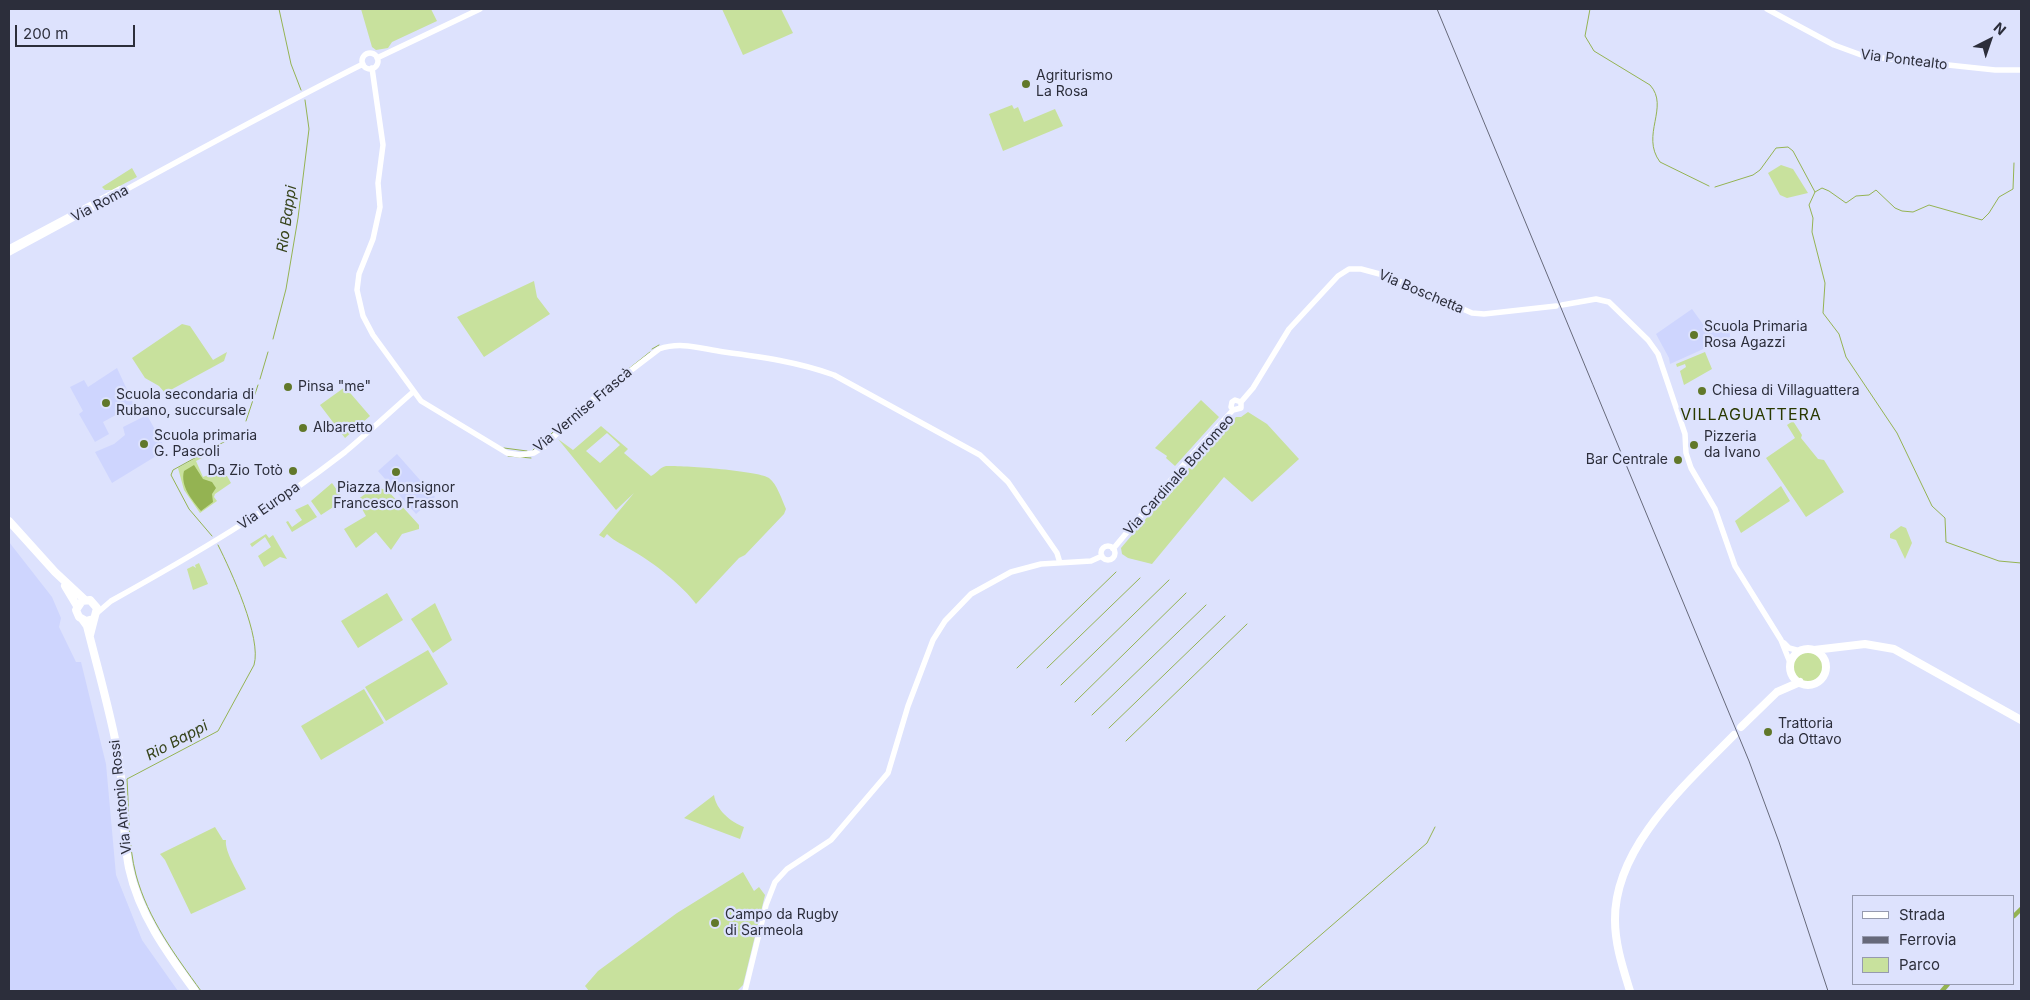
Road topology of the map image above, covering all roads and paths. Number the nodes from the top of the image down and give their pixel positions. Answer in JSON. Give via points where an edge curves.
{"nodes":[{"id":1,"x":480,"y":9,"type":"edge"},
{"id":2,"x":1767,"y":9,"type":"edge"},
{"id":3,"x":377,"y":58,"type":"junction"},
{"id":4,"x":363,"y":64,"type":"junction"},
{"id":5,"x":372,"y":68,"type":"junction"},
{"id":6,"x":2021,"y":70,"type":"edge"},
{"id":7,"x":191,"y":153,"type":"junction"},
{"id":8,"x":9,"y":248,"type":"edge"},
{"id":9,"x":9,"y":253,"type":"edge"},
{"id":10,"x":413,"y":392,"type":"junction"},
{"id":11,"x":1240,"y":402,"type":"junction"},
{"id":12,"x":1233,"y":410,"type":"junction"},
{"id":13,"x":9,"y":521,"type":"edge"},
{"id":14,"x":1113,"y":549,"type":"junction"},
{"id":15,"x":1102,"y":556,"type":"junction"},
{"id":16,"x":1060,"y":563,"type":"junction"},
{"id":17,"x":55,"y":572,"type":"junction"},
{"id":18,"x":85,"y":600,"type":"junction"},
{"id":19,"x":111,"y":601,"type":"junction"},
{"id":20,"x":95,"y":603,"type":"junction"},
{"id":21,"x":77,"y":606,"type":"junction"},
{"id":22,"x":95,"y":616,"type":"junction"},
{"id":23,"x":82,"y":619,"type":"junction"},
{"id":24,"x":90,"y":639,"type":"junction"},
{"id":25,"x":1781,"y":640,"type":"junction"},
{"id":26,"x":1842,"y":646,"type":"junction"},
{"id":27,"x":1814,"y":650,"type":"junction"},
{"id":28,"x":1800,"y":651,"type":"junction"},
{"id":29,"x":1826,"y":665,"type":"junction"},
{"id":30,"x":1791,"y":667,"type":"junction"},
{"id":31,"x":1800,"y":682,"type":"junction"},
{"id":32,"x":1777,"y":692,"type":"junction"},
{"id":33,"x":2021,"y":720,"type":"edge"},
{"id":34,"x":1741,"y":727,"type":"dead end"},
{"id":35,"x":1734,"y":735,"type":"dead end"},
{"id":36,"x":195,"y":991,"type":"edge"},
{"id":37,"x":741,"y":991,"type":"edge"},
{"id":38,"x":746,"y":991,"type":"edge"},
{"id":39,"x":1630,"y":991,"type":"edge"}],
"edges":[{"from":1,"to":3,"type":"street","name":"Via Roma"},
{"from":2,"to":6,"type":"street","name":"Via Pontealto","via":[[1834,45],[1864,56]]},
{"from":3,"to":4,"type":"street","name":"Via Roma","via":[[374,54],[367,54]]},
{"from":3,"to":5,"type":"street","via":[[377,64]]},
{"from":4,"to":5,"type":"street"},
{"from":4,"to":7,"type":"street","name":"Via Roma"},
{"from":5,"to":10,"type":"street","name":"Via Vernise Frascà","via":[[383,146],[378,183],[380,207],[373,239],[360,268],[357,290],[362,316]]},
{"from":7,"to":8,"type":"street","name":"Via Roma"},
{"from":7,"to":9,"type":"street","name":"Via Roma"},
{"from":10,"to":16,"type":"street","name":"Via Vernise Frascà","via":[[492,445],[520,455],[534,453],[545,446],[579,410],[659,349],[669,345],[691,345],[811,367],[834,375],[980,455],[1008,482],[1057,553]]},
{"from":10,"to":19,"type":"street","name":"Via Europa","via":[[339,456],[271,505],[216,541]]},
{"from":11,"to":12,"type":"street","name":"Via Cardinale Borromeo","via":[[1240,410]]},
{"from":11,"to":12,"type":"street","via":[[1232,402]]},
{"from":11,"to":25,"type":"street","name":"Via Boschetta","via":[[1253,388],[1289,329],[1338,276],[1349,269],[1387,276],[1472,312],[1484,314],[1596,299],[1609,302],[1648,340],[1661,360],[1685,434],[1686,453],[1692,468],[1715,509],[1735,566]]},
{"from":12,"to":14,"type":"street","name":"Via Cardinale Borromeo"},
{"from":13,"to":17,"type":"main road","name":"Via Antonio Rossi"},
{"from":14,"to":15,"type":"street","name":"Via Cardinale Borromeo","via":[[1104,548]]},
{"from":14,"to":15,"type":"street","name":"Via Cardinale Borromeo","via":[[1113,558],[1108,560]]},
{"from":15,"to":16,"type":"street","name":"Via Cardinale Borromeo","via":[[1091,561]]},
{"from":16,"to":38,"type":"street","name":"Via Cardinale Borromeo","via":[[1031,566],[999,577],[972,594],[945,622],[933,640],[908,706],[888,773],[831,840],[787,869],[775,882],[766,905]]},
{"from":17,"to":18,"type":"main road","name":"Via Antonio Rossi"},
{"from":17,"to":21,"type":"main road","name":"Via Antonio Rossi"},
{"from":18,"to":20,"type":"main road","name":"Via Antonio Rossi"},
{"from":18,"to":21,"type":"main road"},
{"from":19,"to":20,"type":"street","name":"Via Europa"},
{"from":19,"to":22,"type":"street","name":"Via Europa"},
{"from":20,"to":22,"type":"main road","name":"Via Antonio Rossi"},
{"from":21,"to":23,"type":"main road","name":"Via Antonio Rossi","via":[[77,614]]},
{"from":22,"to":23,"type":"main road"},
{"from":22,"to":24,"type":"main road","name":"Via Antonio Rossi"},
{"from":23,"to":24,"type":"main road","name":"Via Antonio Rossi"},
{"from":24,"to":36,"type":"main road","name":"Via Antonio Rossi","via":[[115,737],[130,874],[150,924]]},
{"from":25,"to":28,"type":"street","via":[[1789,648]]},
{"from":25,"to":30,"type":"street","name":"Via Boschetta"},
{"from":26,"to":27,"type":"main road"},
{"from":26,"to":29,"type":"main road","via":[[1832,653]]},
{"from":26,"to":33,"type":"main road","via":[[1865,644],[1894,649]]},
{"from":27,"to":28,"type":"main road"},
{"from":27,"to":29,"type":"main road"},
{"from":28,"to":30,"type":"main road"},
{"from":29,"to":31,"type":"main road","via":[[1818,682]]},
{"from":30,"to":31,"type":"main road"},
{"from":30,"to":32,"type":"main road"},
{"from":31,"to":32,"type":"main road"},
{"from":32,"to":34,"type":"main road"},
{"from":35,"to":39,"type":"main road","via":[[1673,797],[1626,868],[1616,900],[1615,922],[1620,957]]},
{"from":37,"to":38,"type":"street","name":"Via Cardinale Borromeo"}]}
